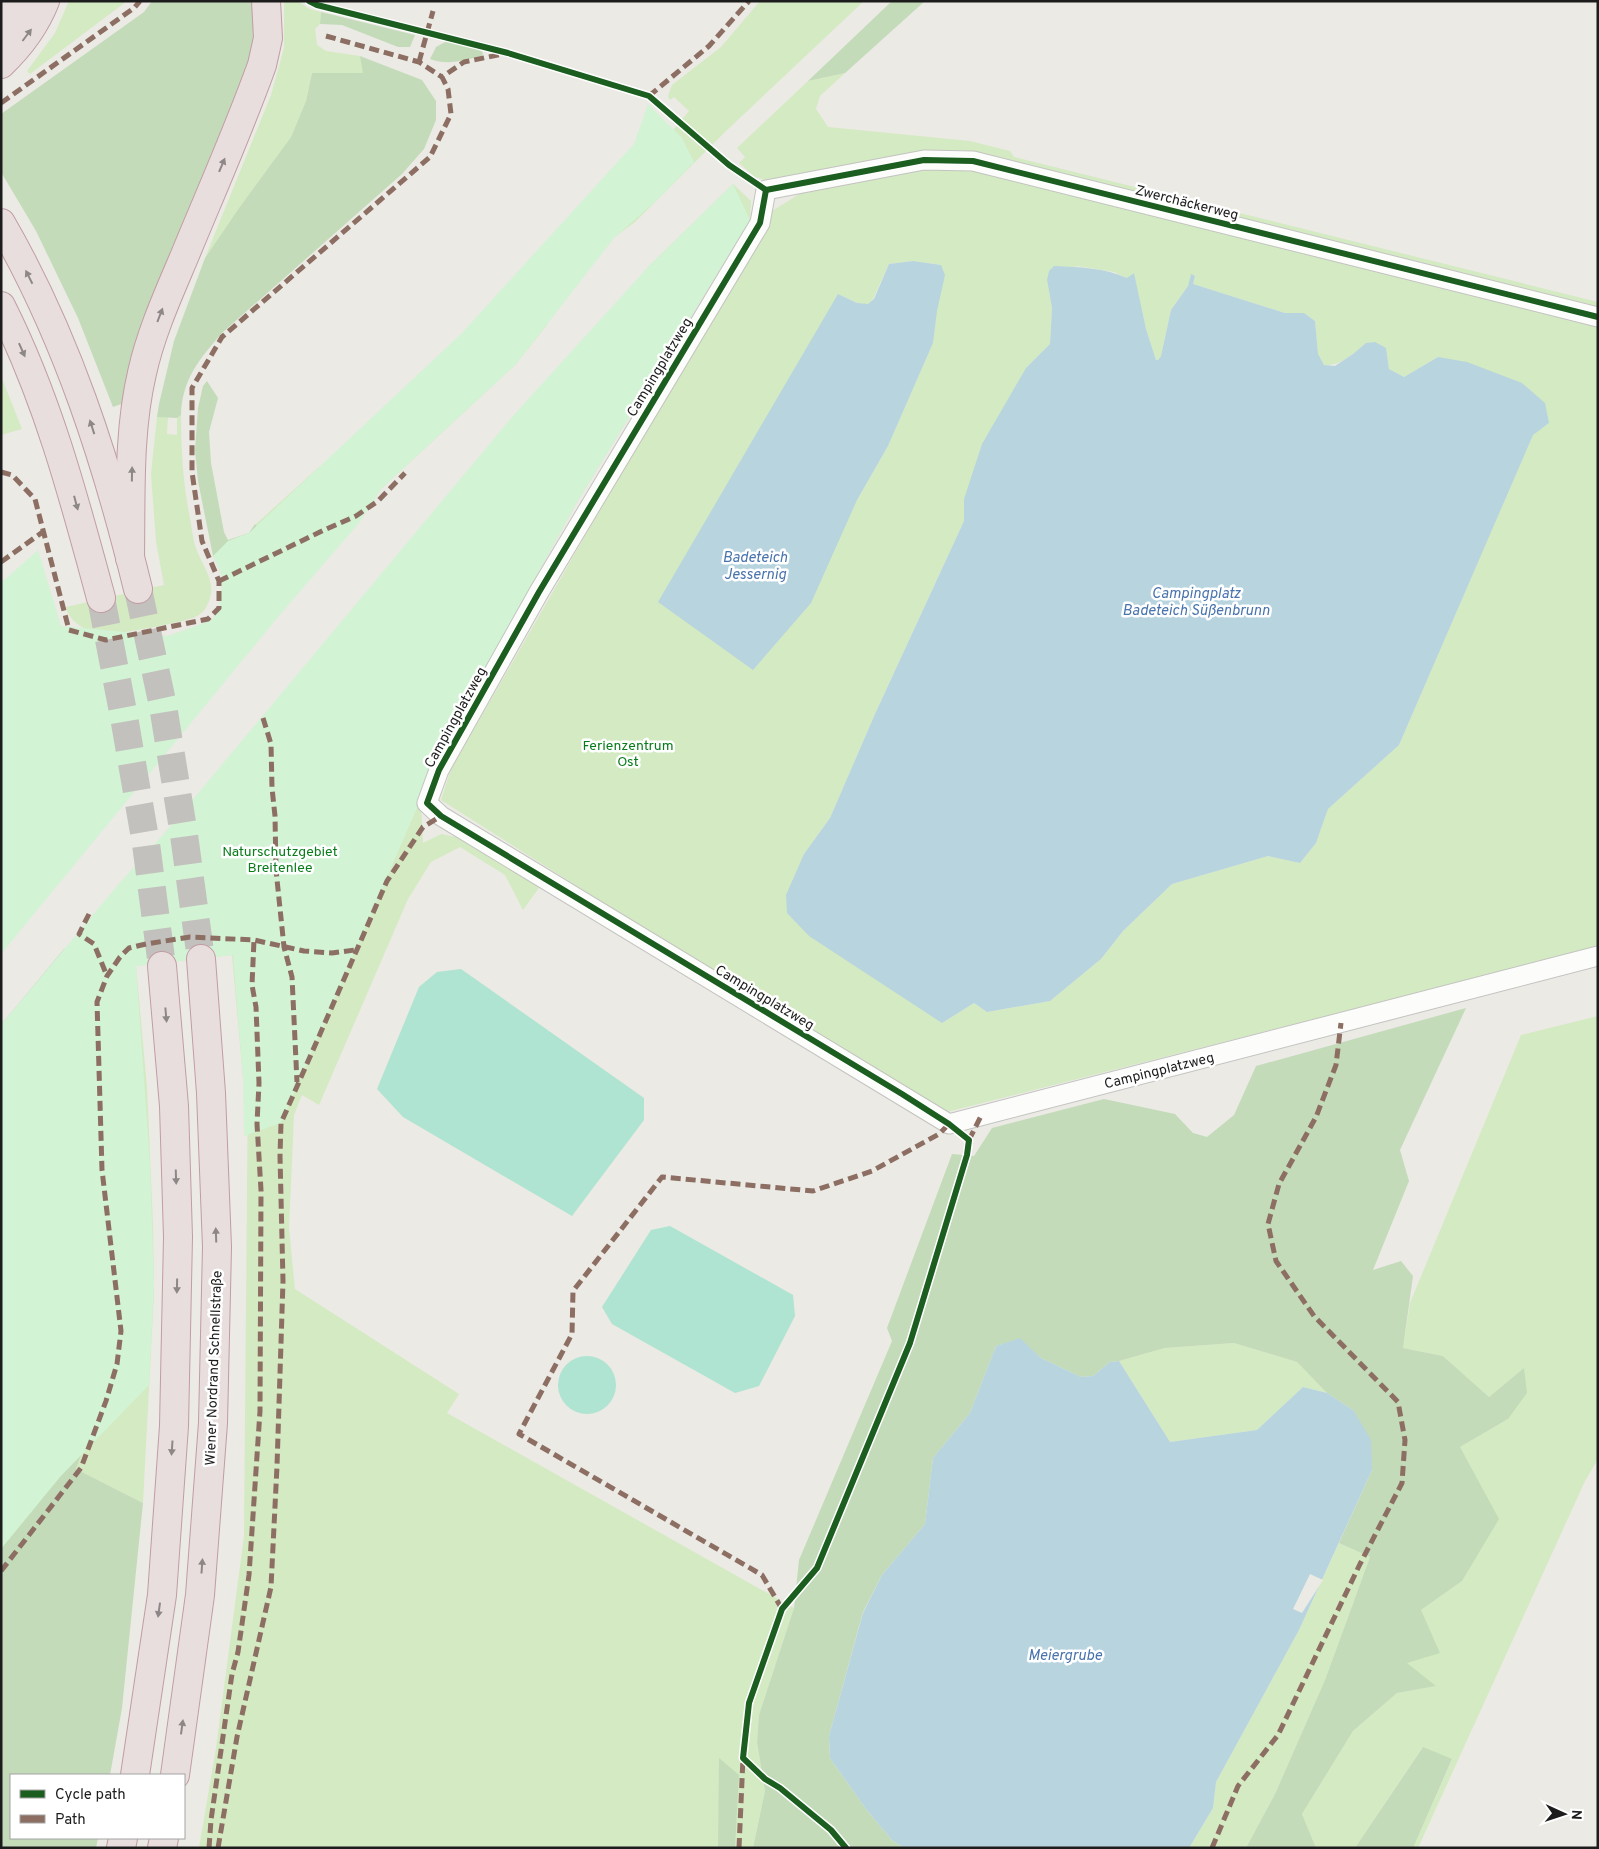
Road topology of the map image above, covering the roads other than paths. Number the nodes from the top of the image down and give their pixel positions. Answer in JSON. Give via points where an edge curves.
{"nodes":[{"id":1,"x":19,"y":1,"type":"edge"},
{"id":2,"x":45,"y":1,"type":"edge"},
{"id":3,"x":266,"y":1,"type":"edge"},
{"id":4,"x":1,"y":30,"type":"edge"},
{"id":5,"x":1,"y":64,"type":"edge"},
{"id":6,"x":766,"y":190,"type":"joint"},
{"id":7,"x":1,"y":223,"type":"edge"},
{"id":8,"x":1,"y":306,"type":"edge"},
{"id":9,"x":1598,"y":317,"type":"edge"},
{"id":10,"x":130,"y":558,"type":"junction"},
{"id":11,"x":138,"y":589,"type":"tunnel mouth"},
{"id":12,"x":100,"y":598,"type":"tunnel mouth"},
{"id":13,"x":1598,"y":956,"type":"edge"},
{"id":14,"x":200,"y":960,"type":"tunnel mouth"},
{"id":15,"x":162,"y":966,"type":"tunnel mouth"},
{"id":16,"x":135,"y":1774,"type":"edge"},
{"id":17,"x":175,"y":1774,"type":"edge"}],
"edges":[{"from":1,"to":4,"type":"highway"},
{"from":5,"to":2,"type":"highway","one_way":true,"via":[[31,30]]},
{"from":10,"to":3,"type":"highway","one_way":true,"via":[[132,448],[142,372],[172,286],[262,65],[268,38]]},
{"from":6,"to":9,"type":"street","name":"Zwerchäckerweg","via":[[924,160],[973,161]]},
{"from":6,"to":13,"type":"street","name":"Campingplatzweg","via":[[760,223],[535,600],[439,770],[427,803],[441,816],[949,1124]]},
{"from":10,"to":7,"type":"highway","one_way":true,"via":[[108,476],[68,362],[41,300]]},
{"from":8,"to":12,"type":"highway","one_way":true,"via":[[55,436]]},
{"from":10,"to":11,"type":"highway"},
{"from":17,"to":14,"type":"highway","name":"Wiener Nordrand Schnellstraße","one_way":true,"via":[[200,1594],[213,1423],[217,1247],[211,1093]]},
{"from":15,"to":16,"type":"highway","one_way":true,"via":[[174,1106],[178,1237],[174,1426],[162,1596]]}]}
